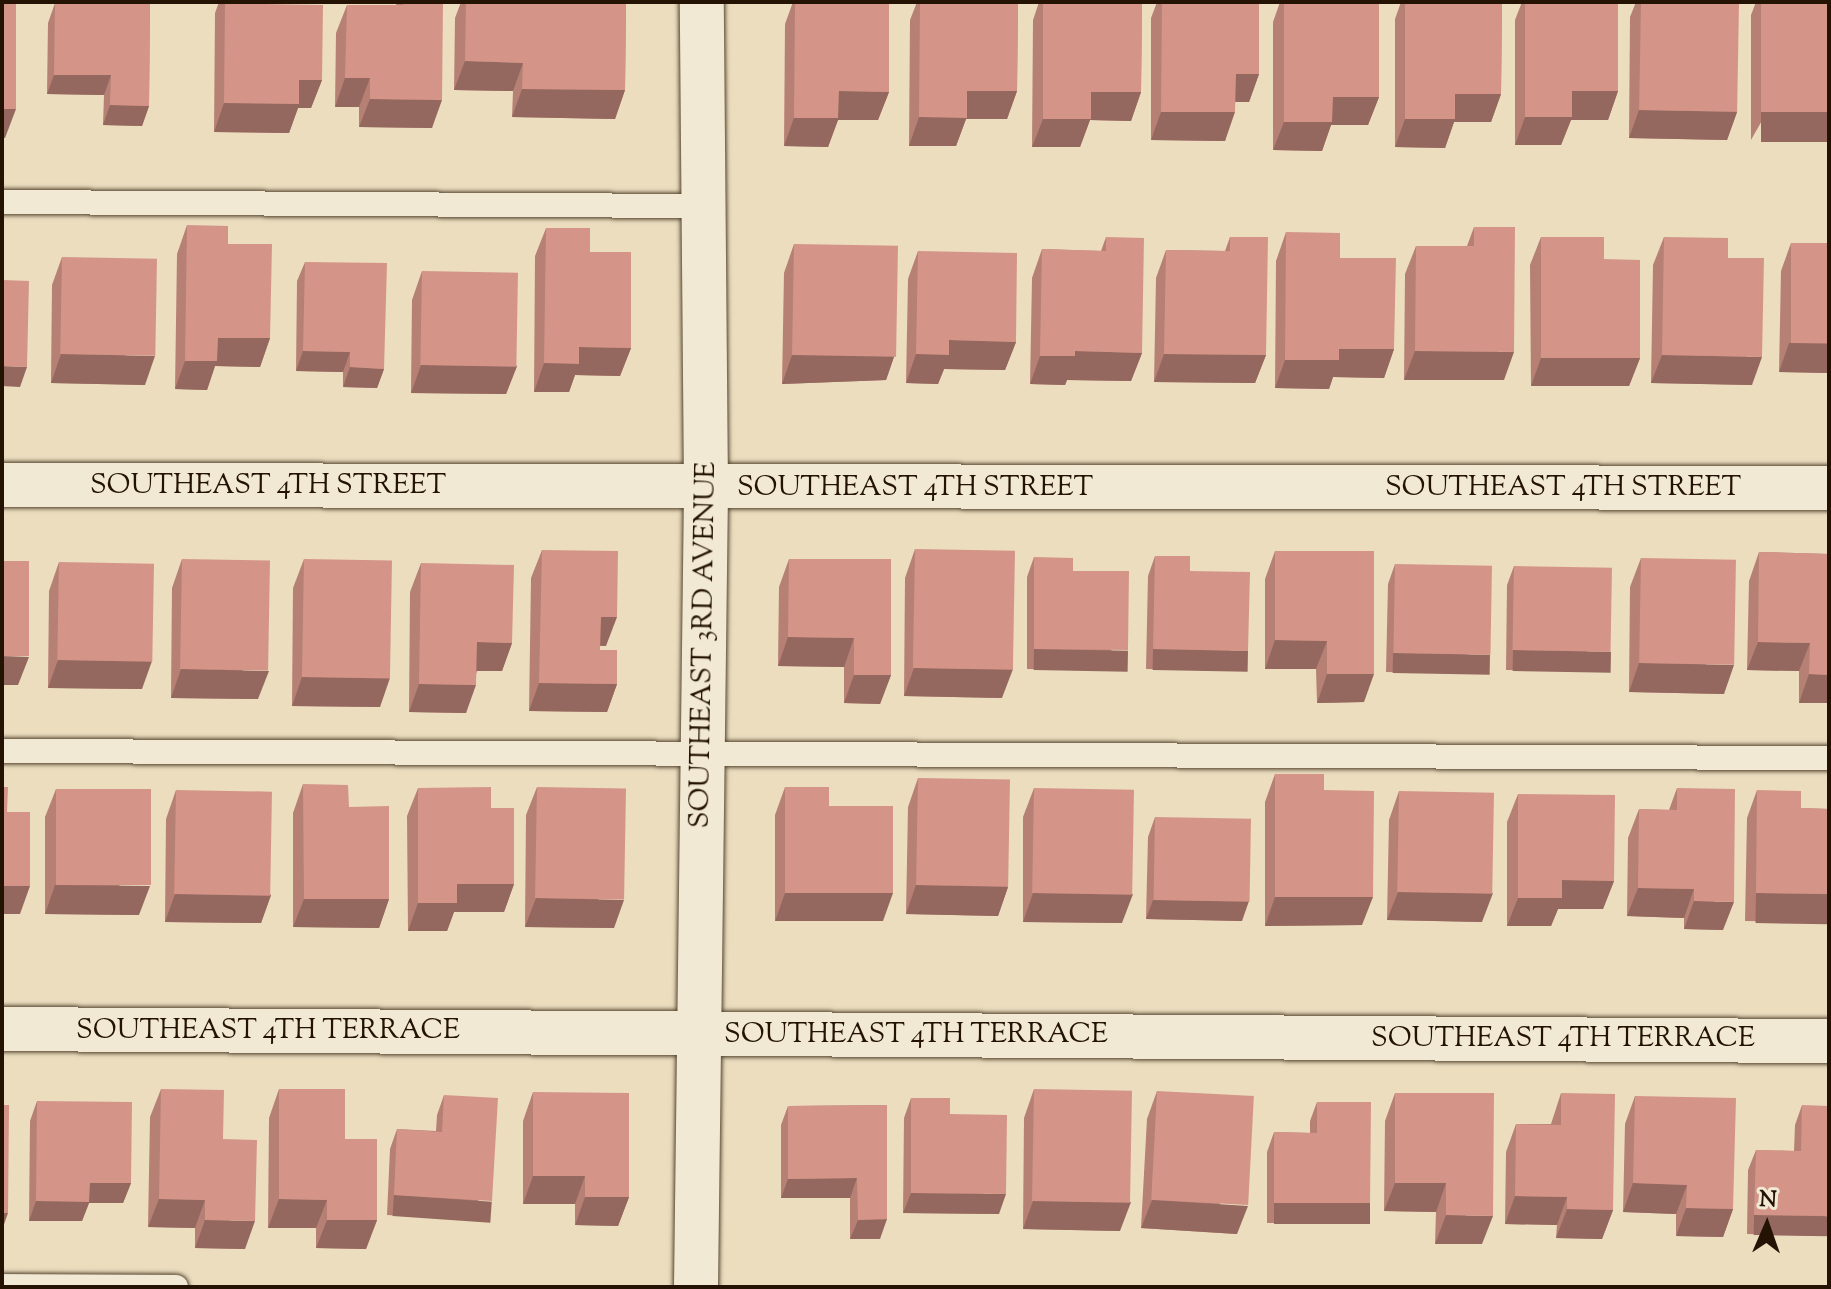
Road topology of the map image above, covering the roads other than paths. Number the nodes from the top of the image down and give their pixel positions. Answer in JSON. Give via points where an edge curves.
{"nodes":[{"id":1,"x":702,"y":2,"type":"edge"},
{"id":2,"x":2,"y":202,"type":"edge"},
{"id":3,"x":703,"y":206,"type":"junction"},
{"id":4,"x":2,"y":485,"type":"edge"},
{"id":5,"x":706,"y":488,"type":"junction"},
{"id":6,"x":1829,"y":488,"type":"edge"},
{"id":7,"x":2,"y":751,"type":"edge"},
{"id":8,"x":702,"y":757,"type":"junction"},
{"id":9,"x":1829,"y":758,"type":"edge"},
{"id":10,"x":2,"y":1029,"type":"edge"},
{"id":11,"x":699,"y":1034,"type":"junction"},
{"id":12,"x":1829,"y":1041,"type":"edge"},
{"id":13,"x":2,"y":1286,"type":"edge"},
{"id":14,"x":176,"y":1287,"type":"edge"},
{"id":15,"x":696,"y":1287,"type":"edge"}],
"edges":[{"from":1,"to":3,"type":"street","name":"SOUTHEAST 3RD AVENUE"},
{"from":2,"to":3,"type":"lane"},
{"from":3,"to":5,"type":"street","name":"SOUTHEAST 3RD AVENUE"},
{"from":4,"to":5,"type":"street","name":"SOUTHEAST 4TH STREET"},
{"from":5,"to":6,"type":"street","name":"SOUTHEAST 4TH STREET"},
{"from":5,"to":8,"type":"street","name":"SOUTHEAST 3RD AVENUE"},
{"from":7,"to":8,"type":"lane"},
{"from":8,"to":9,"type":"lane"},
{"from":8,"to":11,"type":"street","name":"SOUTHEAST 3RD AVENUE"},
{"from":10,"to":11,"type":"street","name":"SOUTHEAST 4TH TERRACE"},
{"from":11,"to":12,"type":"street","name":"SOUTHEAST 4TH TERRACE"},
{"from":11,"to":15,"type":"street","name":"SOUTHEAST 3RD AVENUE"},
{"from":13,"to":14,"type":"lane"}]}
